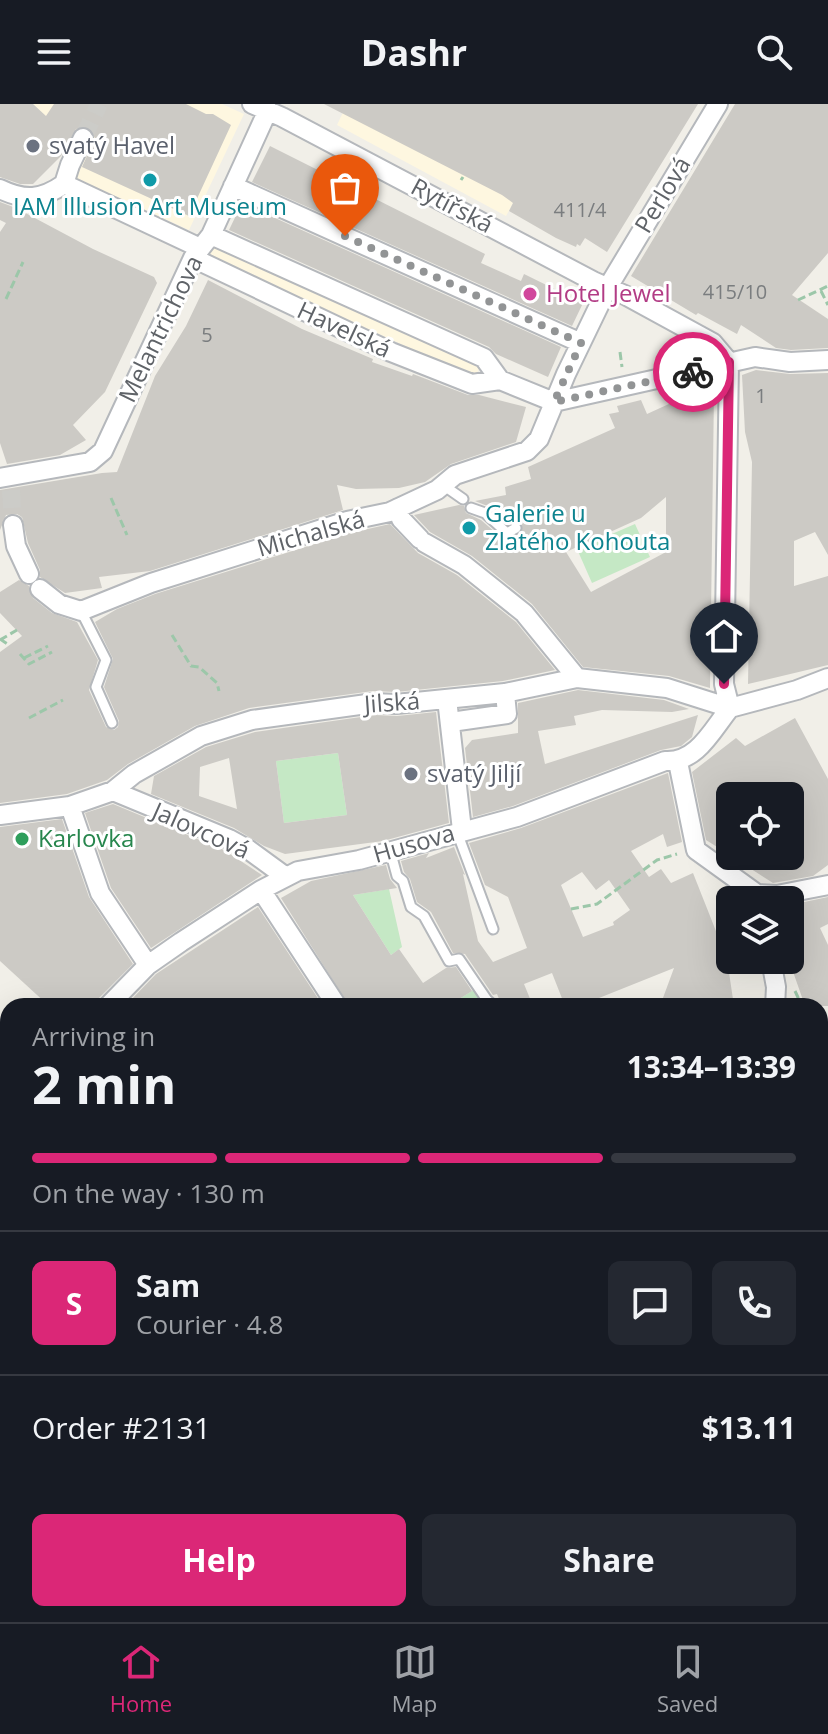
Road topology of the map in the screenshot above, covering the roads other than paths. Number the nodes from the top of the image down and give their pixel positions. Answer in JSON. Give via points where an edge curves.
{"nodes":[{"id":1,"x":718,"y":104,"type":"edge"},
{"id":2,"x":260,"y":107,"type":"edge"},
{"id":3,"x":83,"y":138,"type":"tunnel mouth"},
{"id":4,"x":64,"y":184,"type":"junction"},
{"id":5,"x":233,"y":186,"type":"junction"},
{"id":6,"x":0,"y":189,"type":"edge"},
{"id":7,"x":201,"y":247,"type":"junction"},
{"id":8,"x":608,"y":287,"type":"junction"},
{"id":9,"x":581,"y":343,"type":"junction"},
{"id":10,"x":828,"y":360,"type":"edge"},
{"id":11,"x":729,"y":362,"type":"junction"},
{"id":12,"x":500,"y":380,"type":"junction"},
{"id":13,"x":554,"y":402,"type":"junction"},
{"id":14,"x":7,"y":481,"type":"edge"},
{"id":15,"x":443,"y":485,"type":"junction"},
{"id":16,"x":463,"y":499,"type":"dead end"},
{"id":17,"x":398,"y":508,"type":"junction"},
{"id":18,"x":471,"y":508,"type":"dead end"},
{"id":19,"x":13,"y":525,"type":"tunnel mouth"},
{"id":20,"x":516,"y":528,"type":"dead end"},
{"id":21,"x":81,"y":611,"type":"junction"},
{"id":22,"x":577,"y":678,"type":"junction"},
{"id":23,"x":828,"y":678,"type":"edge"},
{"id":24,"x":505,"y":693,"type":"junction"},
{"id":25,"x":447,"y":699,"type":"junction"},
{"id":26,"x":730,"y":708,"type":"junction"},
{"id":27,"x":451,"y":722,"type":"junction"},
{"id":28,"x":112,"y":723,"type":"dead end"},
{"id":29,"x":678,"y":762,"type":"junction"},
{"id":30,"x":113,"y":791,"type":"junction"},
{"id":31,"x":70,"y":806,"type":"junction"},
{"id":32,"x":0,"y":815,"type":"edge"},
{"id":33,"x":460,"y":831,"type":"junction"},
{"id":34,"x":390,"y":850,"type":"junction"},
{"id":35,"x":286,"y":877,"type":"junction"},
{"id":36,"x":828,"y":885,"type":"edge"},
{"id":37,"x":743,"y":886,"type":"edge"},
{"id":38,"x":261,"y":890,"type":"junction"},
{"id":39,"x":804,"y":890,"type":"edge"},
{"id":40,"x":493,"y":929,"type":"dead end"},
{"id":41,"x":148,"y":965,"type":"junction"},
{"id":42,"x":774,"y":974,"type":"edge"},
{"id":43,"x":121,"y":998,"type":"edge"},
{"id":44,"x":332,"y":998,"type":"edge"},
{"id":45,"x":486,"y":998,"type":"edge"},
{"id":46,"x":775,"y":998,"type":"edge"}],
"edges":[{"from":1,"to":8,"type":"street","name":"Perlová"},
{"from":2,"to":5,"type":"street","name":"Melantrichova"},
{"from":2,"to":8,"type":"street","name":"Rytířská"},
{"from":3,"to":4,"type":"street"},
{"from":4,"to":6,"type":"street","via":[[29,199]]},
{"from":4,"to":7,"type":"street","name":"Havelská"},
{"from":5,"to":7,"type":"street","name":"Melantrichova"},
{"from":5,"to":9,"type":"street"},
{"from":7,"to":12,"type":"street","name":"Havelská","via":[[484,358]]},
{"from":7,"to":12,"type":"street","name":"Havelská","via":[[391,352],[472,384]]},
{"from":7,"to":14,"type":"street","name":"Melantrichova","via":[[98,456]]},
{"from":8,"to":9,"type":"street","name":"Perlová"},
{"from":8,"to":11,"type":"street","name":"Rytířská","via":[[713,343]]},
{"from":9,"to":13,"type":"street","name":"Michalská"},
{"from":10,"to":11,"type":"street","via":[[755,357]]},
{"from":11,"to":13,"type":"street"},
{"from":11,"to":26,"type":"street","via":[[724,684]]},
{"from":12,"to":13,"type":"street","name":"Havelská"},
{"from":13,"to":15,"type":"street","name":"Michalská","via":[[539,439],[527,451],[455,475]]},
{"from":15,"to":16,"type":"lane"},
{"from":15,"to":17,"type":"street","name":"Michalská"},
{"from":17,"to":21,"type":"street","name":"Michalská","via":[[151,583]]},
{"from":17,"to":22,"type":"street","via":[[401,519],[423,541],[464,565],[524,613]]},
{"from":18,"to":20,"type":"lane","via":[[507,533]]},
{"from":19,"to":21,"type":"street","via":[[16,546],[35,581],[59,604]]},
{"from":21,"to":28,"type":"lane","via":[[106,660],[96,687]]},
{"from":22,"to":24,"type":"street","name":"Jilská"},
{"from":22,"to":26,"type":"street","name":"Jilská","via":[[667,688]]},
{"from":23,"to":26,"type":"street"},
{"from":24,"to":25,"type":"street","name":"Jilská"},
{"from":24,"to":27,"type":"street","via":[[507,714]]},
{"from":25,"to":27,"type":"street"},
{"from":25,"to":30,"type":"street","name":"Jilská","via":[[252,720],[201,736]]},
{"from":26,"to":29,"type":"street","name":"Husova","via":[[697,751]]},
{"from":27,"to":33,"type":"street"},
{"from":29,"to":33,"type":"street","name":"Husova","via":[[665,761],[517,817]]},
{"from":29,"to":37,"type":"street","via":[[696,850]]},
{"from":30,"to":31,"type":"street","name":"Jilská"},
{"from":30,"to":35,"type":"street","name":"Jalovcová","via":[[249,850]]},
{"from":31,"to":32,"type":"street","name":"Jilská"},
{"from":31,"to":41,"type":"street","via":[[100,893]]},
{"from":33,"to":34,"type":"street","name":"Husova"},
{"from":33,"to":40,"type":"lane"},
{"from":34,"to":35,"type":"street","name":"Husova"},
{"from":34,"to":45,"type":"lane","via":[[411,907],[424,916],[449,961],[459,959]]},
{"from":35,"to":38,"type":"street","name":"Husova"},
{"from":36,"to":39,"type":"street"},
{"from":38,"to":41,"type":"street","name":"Husova"},
{"from":38,"to":44,"type":"street"},
{"from":41,"to":43,"type":"street","name":"Husova"},
{"from":42,"to":46,"type":"street"}]}
